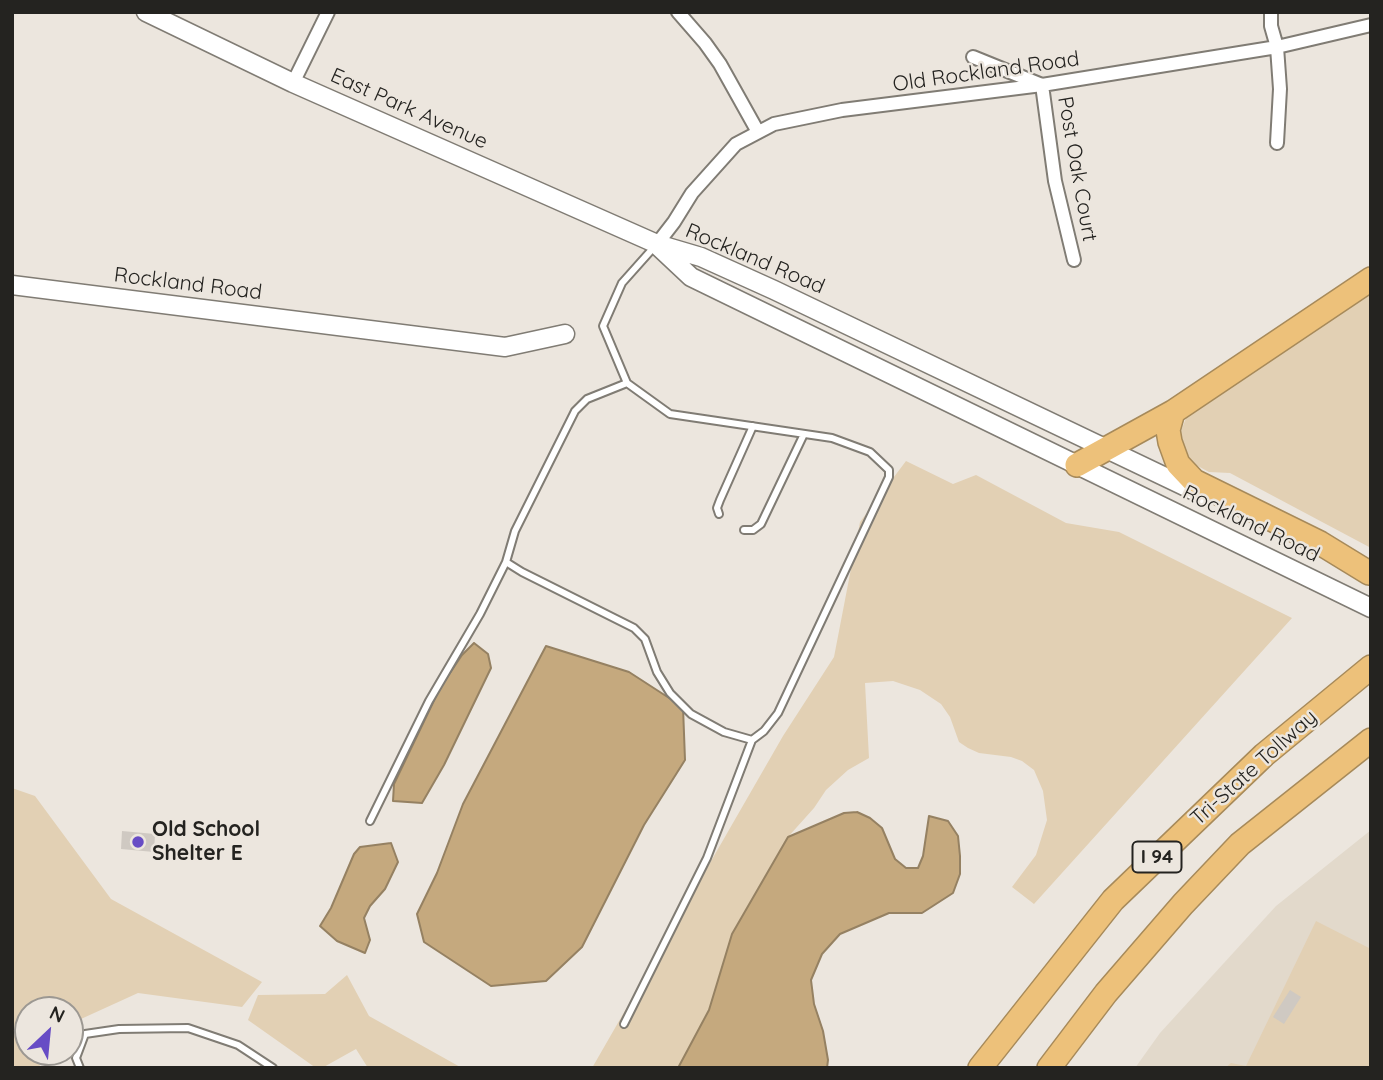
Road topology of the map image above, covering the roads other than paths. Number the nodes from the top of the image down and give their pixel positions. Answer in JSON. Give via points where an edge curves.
{"nodes":[{"id":1,"x":146,"y":12,"type":"edge"},
{"id":2,"x":328,"y":12,"type":"edge"},
{"id":3,"x":678,"y":12,"type":"edge"},
{"id":4,"x":1270,"y":12,"type":"edge"},
{"id":5,"x":1371,"y":25,"type":"edge"},
{"id":6,"x":1277,"y":47,"type":"junction"},
{"id":7,"x":972,"y":57,"type":"dead end"},
{"id":8,"x":293,"y":83,"type":"junction"},
{"id":9,"x":1042,"y":85,"type":"junction"},
{"id":10,"x":758,"y":132,"type":"junction"},
{"id":11,"x":1277,"y":143,"type":"dead end"},
{"id":12,"x":657,"y":244,"type":"junction"},
{"id":13,"x":1074,"y":260,"type":"dead end"},
{"id":14,"x":1371,"y":279,"type":"edge"},
{"id":15,"x":12,"y":285,"type":"edge"},
{"id":16,"x":565,"y":334,"type":"dead end"},
{"id":17,"x":627,"y":383,"type":"junction"},
{"id":18,"x":1173,"y":412,"type":"junction"},
{"id":19,"x":753,"y":426,"type":"junction"},
{"id":20,"x":804,"y":434,"type":"junction"},
{"id":21,"x":1106,"y":449,"type":"junction"},
{"id":22,"x":1077,"y":465,"type":"junction"},
{"id":23,"x":719,"y":514,"type":"dead end"},
{"id":24,"x":744,"y":530,"type":"dead end"},
{"id":25,"x":506,"y":562,"type":"junction"},
{"id":26,"x":1370,"y":574,"type":"edge"},
{"id":27,"x":1371,"y":608,"type":"edge"},
{"id":28,"x":1366,"y":671,"type":"edge"},
{"id":29,"x":752,"y":740,"type":"junction"},
{"id":30,"x":1371,"y":740,"type":"edge"},
{"id":31,"x":370,"y":821,"type":"dead end"},
{"id":32,"x":624,"y":1024,"type":"dead end"},
{"id":33,"x":80,"y":1068,"type":"edge"},
{"id":34,"x":273,"y":1068,"type":"edge"},
{"id":35,"x":980,"y":1068,"type":"edge"},
{"id":36,"x":1049,"y":1068,"type":"edge"}],
"edges":[{"from":1,"to":8,"type":"main road","name":"East Park Avenue"},
{"from":2,"to":8,"type":"street"},
{"from":3,"to":10,"type":"street","via":[[720,64]]},
{"from":4,"to":6,"type":"street"},
{"from":5,"to":6,"type":"street","name":"Old Rockland Road"},
{"from":6,"to":9,"type":"street","name":"Old Rockland Road"},
{"from":6,"to":11,"type":"street"},
{"from":7,"to":9,"type":"street"},
{"from":8,"to":12,"type":"main road","name":"East Park Avenue"},
{"from":9,"to":10,"type":"street","name":"Old Rockland Road","via":[[842,110],[774,124]]},
{"from":9,"to":13,"type":"street","name":"Post Oak Court","via":[[1055,181]]},
{"from":10,"to":12,"type":"street","name":"Old Rockland Road","via":[[736,144],[716,164]]},
{"from":12,"to":17,"type":"lane","via":[[622,283],[603,326]]},
{"from":12,"to":21,"type":"main road","name":"Rockland Road","via":[[701,257],[824,313]]},
{"from":12,"to":22,"type":"main road","name":"Rockland Road","via":[[691,277]]},
{"from":14,"to":18,"type":"highway"},
{"from":15,"to":16,"type":"main road","name":"Rockland Road","via":[[505,347]]},
{"from":17,"to":19,"type":"lane","via":[[670,414]]},
{"from":17,"to":25,"type":"lane","via":[[587,399],[575,411],[515,531]]},
{"from":18,"to":21,"type":"highway"},
{"from":18,"to":26,"type":"highway","via":[[1170,442],[1178,464],[1194,481],[1320,543]]},
{"from":19,"to":20,"type":"lane"},
{"from":19,"to":23,"type":"lane","via":[[720,500]]},
{"from":20,"to":24,"type":"lane","via":[[761,524]]},
{"from":20,"to":29,"type":"lane","via":[[832,438],[870,452],[889,470],[889,477],[778,713]]},
{"from":21,"to":22,"type":"highway"},
{"from":21,"to":26,"type":"main road","name":"Rockland Road"},
{"from":22,"to":27,"type":"main road","name":"Rockland Road"},
{"from":25,"to":29,"type":"lane","via":[[634,628],[645,639],[657,672],[677,700],[724,732]]},
{"from":25,"to":31,"type":"lane","via":[[429,701]]},
{"from":28,"to":35,"type":"highway","name":"Tri-State Tollway","number":"I 94","via":[[1265,755],[1113,900]]},
{"from":29,"to":32,"type":"lane","via":[[707,858]]},
{"from":30,"to":36,"type":"highway","number":"I 94","via":[[1240,844],[1114,983]]},
{"from":33,"to":34,"type":"lane","via":[[76,1058],[85,1034],[188,1028],[238,1045]]}]}
